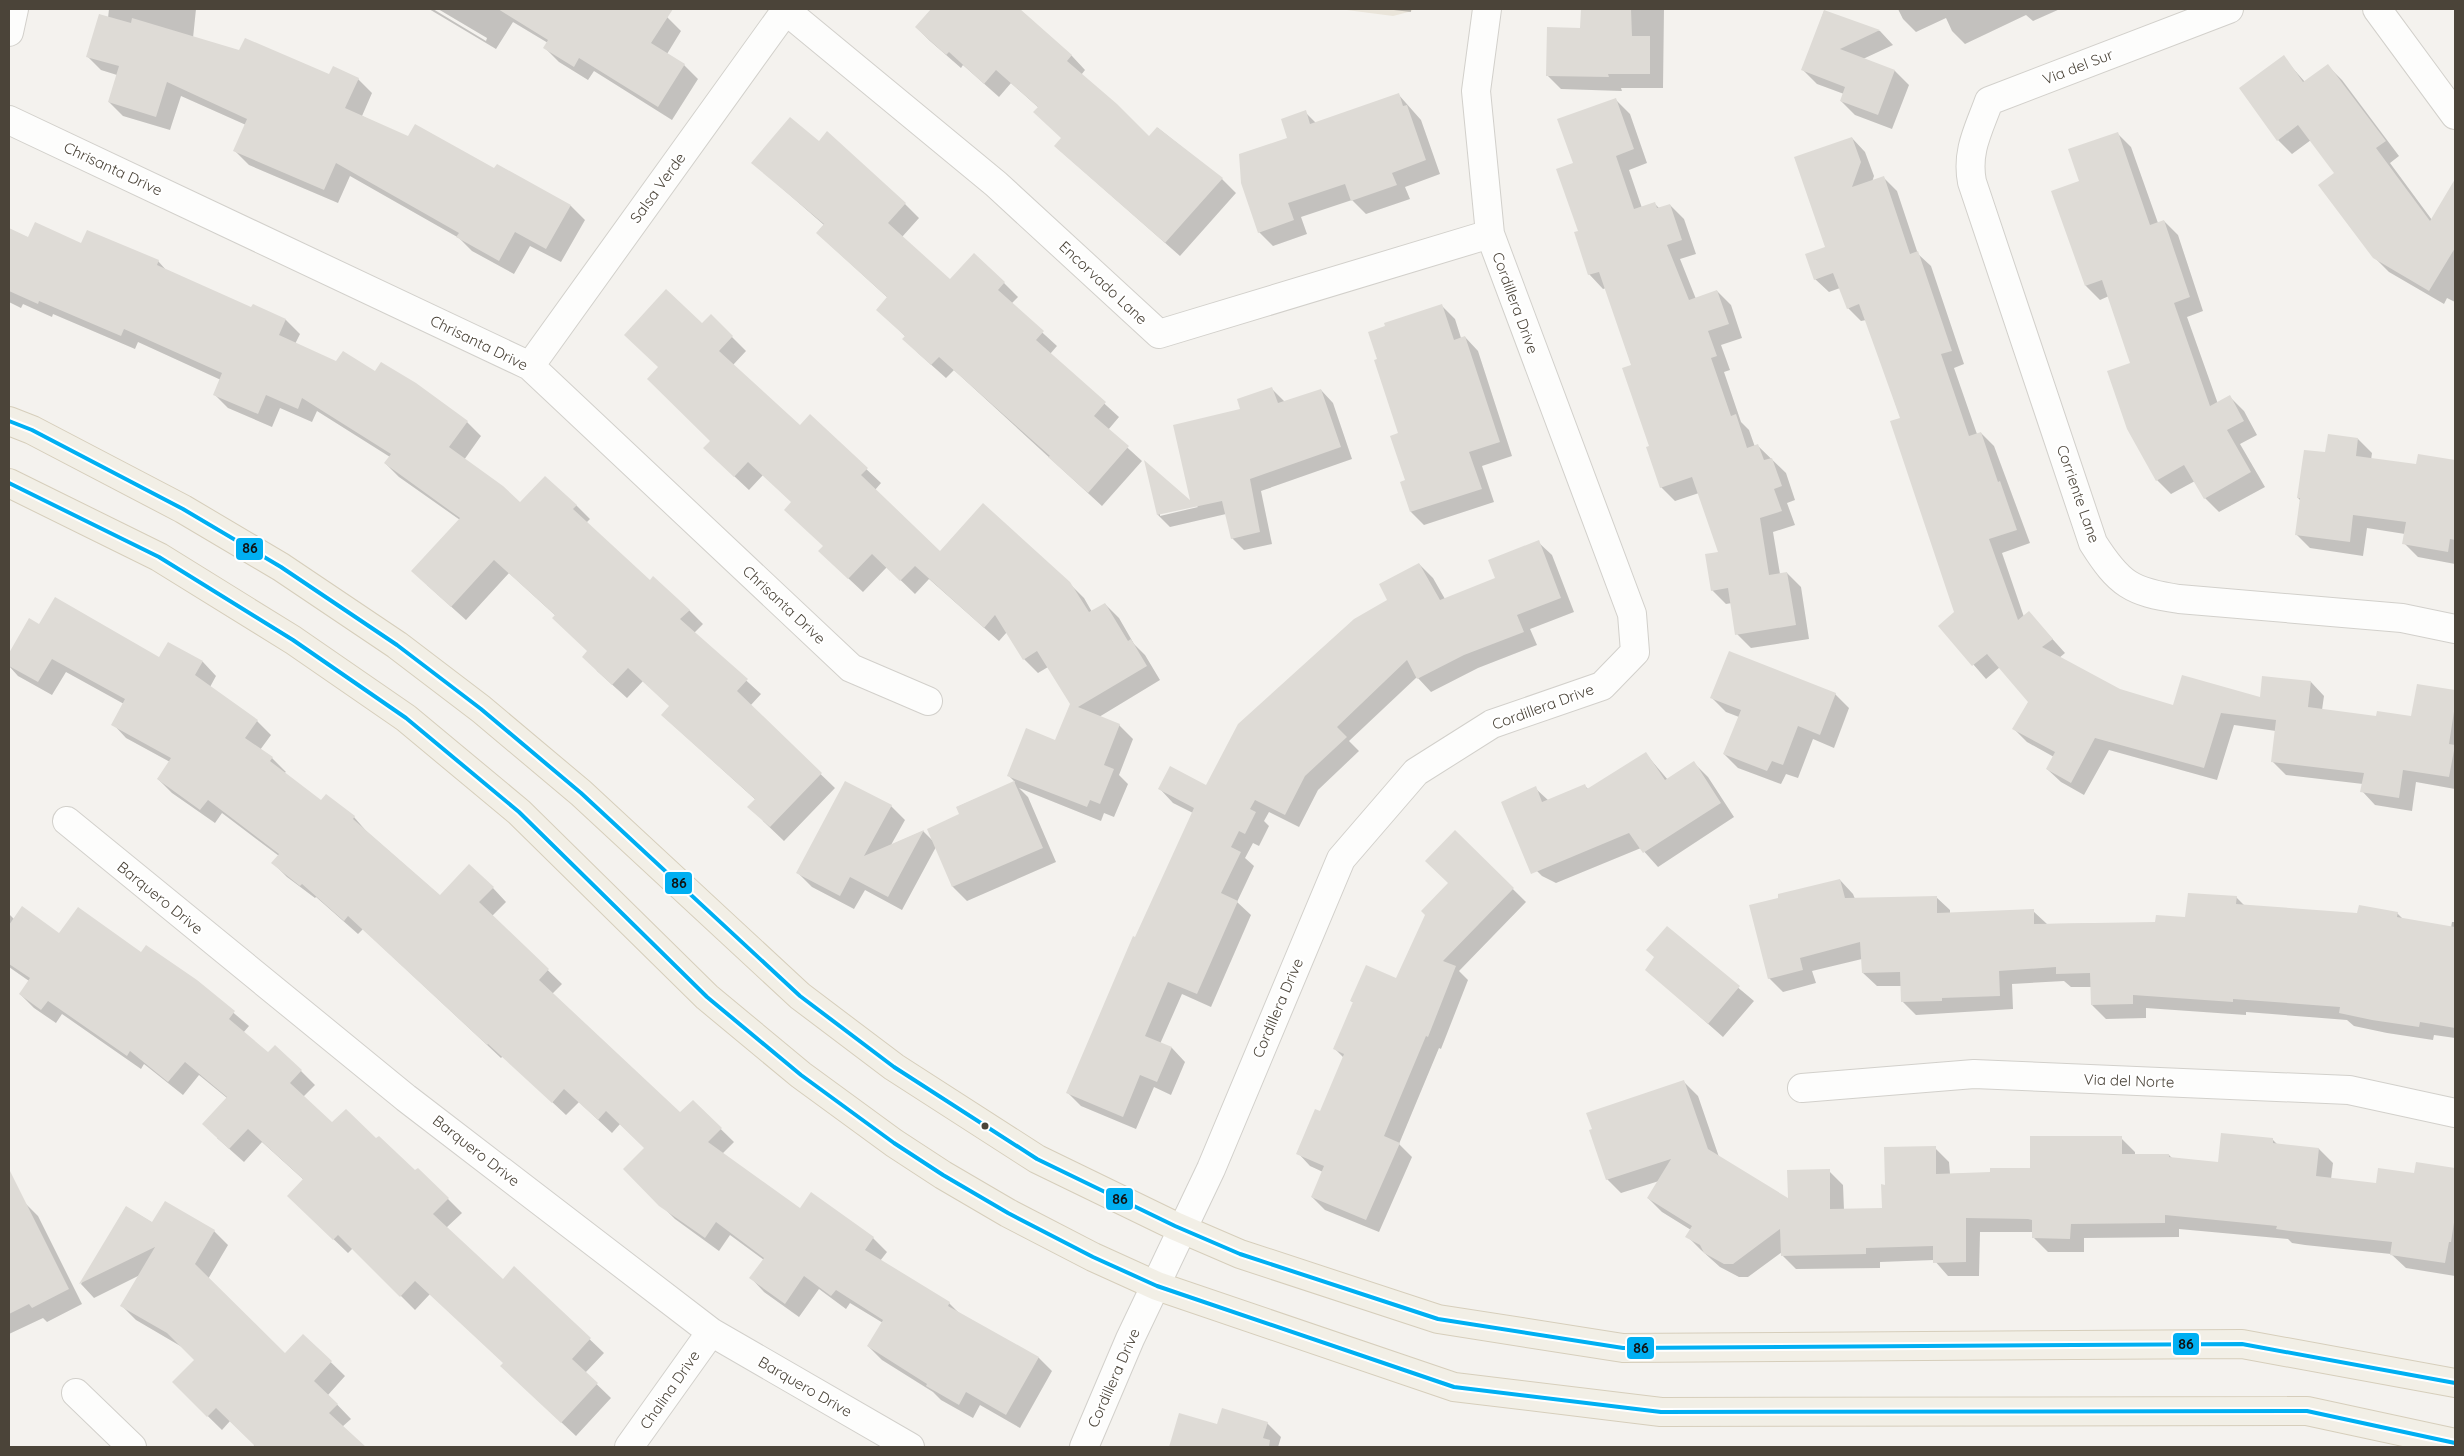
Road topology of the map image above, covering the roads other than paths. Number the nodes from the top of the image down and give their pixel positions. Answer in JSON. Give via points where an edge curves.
{"nodes":[{"id":1,"x":14,"y":9,"type":"edge"},
{"id":2,"x":785,"y":9,"type":"edge"},
{"id":3,"x":1487,"y":9,"type":"edge"},
{"id":4,"x":2229,"y":9,"type":"edge"},
{"id":5,"x":2376,"y":9,"type":"edge"},
{"id":6,"x":9,"y":32,"type":"edge"},
{"id":7,"x":2455,"y":115,"type":"edge"},
{"id":8,"x":9,"y":120,"type":"edge"},
{"id":9,"x":1969,"y":164,"type":"joint"},
{"id":10,"x":1490,"y":234,"type":"junction"},
{"id":11,"x":530,"y":366,"type":"junction"},
{"id":12,"x":9,"y":421,"type":"edge"},
{"id":13,"x":9,"y":483,"type":"edge"},
{"id":14,"x":2455,"y":629,"type":"edge"},
{"id":15,"x":928,"y":701,"type":"dead end"},
{"id":16,"x":66,"y":821,"type":"dead end"},
{"id":17,"x":1802,"y":1088,"type":"dead end"},
{"id":18,"x":2455,"y":1113,"type":"edge"},
{"id":19,"x":1182,"y":1230,"type":"junction"},
{"id":20,"x":1157,"y":1286,"type":"junction"},
{"id":21,"x":711,"y":1332,"type":"junction"},
{"id":22,"x":2455,"y":1383,"type":"edge"},
{"id":23,"x":76,"y":1393,"type":"dead end"},
{"id":24,"x":2455,"y":1444,"type":"edge"},
{"id":25,"x":132,"y":1447,"type":"edge"},
{"id":26,"x":629,"y":1447,"type":"edge"},
{"id":27,"x":910,"y":1447,"type":"edge"},
{"id":28,"x":1084,"y":1447,"type":"edge"}],
"edges":[{"from":1,"to":6,"type":"street"},
{"from":2,"to":10,"type":"street","name":"Encorvado Lane","via":[[996,184],[1159,334]]},
{"from":2,"to":11,"type":"street","name":"Salsa Verde"},
{"from":3,"to":10,"type":"street","name":"Cordillera Drive","via":[[1476,91]]},
{"from":4,"to":9,"type":"street","name":"Via del Sur","via":[[1989,101],[1972,146]]},
{"from":5,"to":7,"type":"street"},
{"from":8,"to":11,"type":"street","name":"Chrisanta Drive"},
{"from":9,"to":14,"type":"street","name":"Corriente Lane","via":[[1978,200],[2093,543],[2109,568],[2126,584],[2148,594],[2402,618]]},
{"from":10,"to":19,"type":"street","name":"Cordillera Drive","via":[[1632,614],[1635,652],[1602,686],[1492,724],[1416,772],[1341,859],[1211,1169]]},
{"from":11,"to":15,"type":"street","name":"Chrisanta Drive","via":[[851,668]]},
{"from":12,"to":19,"type":"main road","via":[[183,509],[281,566],[397,645],[481,709],[581,793],[800,996],[894,1067],[1037,1159]]},
{"from":13,"to":20,"type":"main road","via":[[159,557],[293,640],[406,718],[519,812],[707,997],[801,1075],[944,1175],[1034,1226]]},
{"from":16,"to":21,"type":"street","name":"Barquero Drive","via":[[406,1098]]},
{"from":17,"to":18,"type":"street","name":"Via del Norte","via":[[1974,1074],[2349,1090]]},
{"from":19,"to":20,"type":"street","name":"Cordillera Drive"},
{"from":19,"to":22,"type":"main road","via":[[1240,1254],[1438,1319],[1623,1348],[2242,1344]]},
{"from":20,"to":24,"type":"main road","via":[[1454,1387],[1661,1412],[2307,1411]]},
{"from":20,"to":28,"type":"street","name":"Cordillera Drive","via":[[1130,1339]]},
{"from":21,"to":26,"type":"street","name":"Chalina Drive"},
{"from":21,"to":27,"type":"street","name":"Barquero Drive"},
{"from":23,"to":25,"type":"street"}]}
